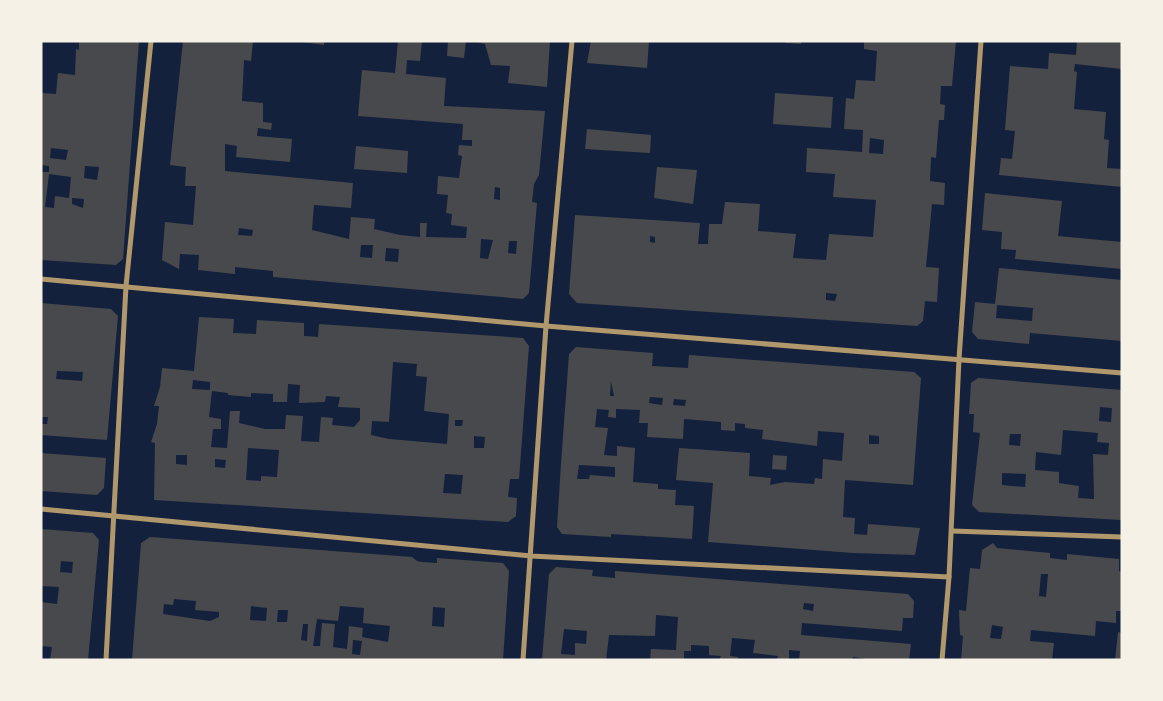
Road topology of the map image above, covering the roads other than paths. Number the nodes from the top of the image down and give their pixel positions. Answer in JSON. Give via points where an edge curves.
{"nodes":[{"id":1,"x":151,"y":41,"type":"edge"},
{"id":2,"x":572,"y":41,"type":"edge"},
{"id":3,"x":981,"y":41,"type":"edge"},
{"id":4,"x":41,"y":280,"type":"edge"},
{"id":5,"x":126,"y":286,"type":"junction"},
{"id":6,"x":546,"y":326,"type":"junction"},
{"id":7,"x":959,"y":359,"type":"junction"},
{"id":8,"x":1122,"y":373,"type":"edge"},
{"id":9,"x":41,"y":509,"type":"edge"},
{"id":10,"x":114,"y":516,"type":"junction"},
{"id":11,"x":952,"y":531,"type":"junction"},
{"id":12,"x":1122,"y":537,"type":"edge"},
{"id":13,"x":531,"y":556,"type":"junction"},
{"id":14,"x":949,"y":577,"type":"junction"},
{"id":15,"x":106,"y":660,"type":"edge"},
{"id":16,"x":522,"y":660,"type":"edge"},
{"id":17,"x":942,"y":660,"type":"edge"}],
"edges":[{"from":1,"to":5,"type":"street"},
{"from":2,"to":6,"type":"street"},
{"from":3,"to":7,"type":"street"},
{"from":4,"to":5,"type":"street"},
{"from":5,"to":6,"type":"street"},
{"from":5,"to":10,"type":"street"},
{"from":6,"to":7,"type":"street"},
{"from":6,"to":13,"type":"street"},
{"from":7,"to":8,"type":"street"},
{"from":7,"to":11,"type":"street"},
{"from":9,"to":10,"type":"street"},
{"from":10,"to":13,"type":"street"},
{"from":10,"to":15,"type":"street"},
{"from":11,"to":12,"type":"street"},
{"from":11,"to":14,"type":"street"},
{"from":13,"to":14,"type":"street"},
{"from":13,"to":16,"type":"street"},
{"from":14,"to":17,"type":"street"}]}
